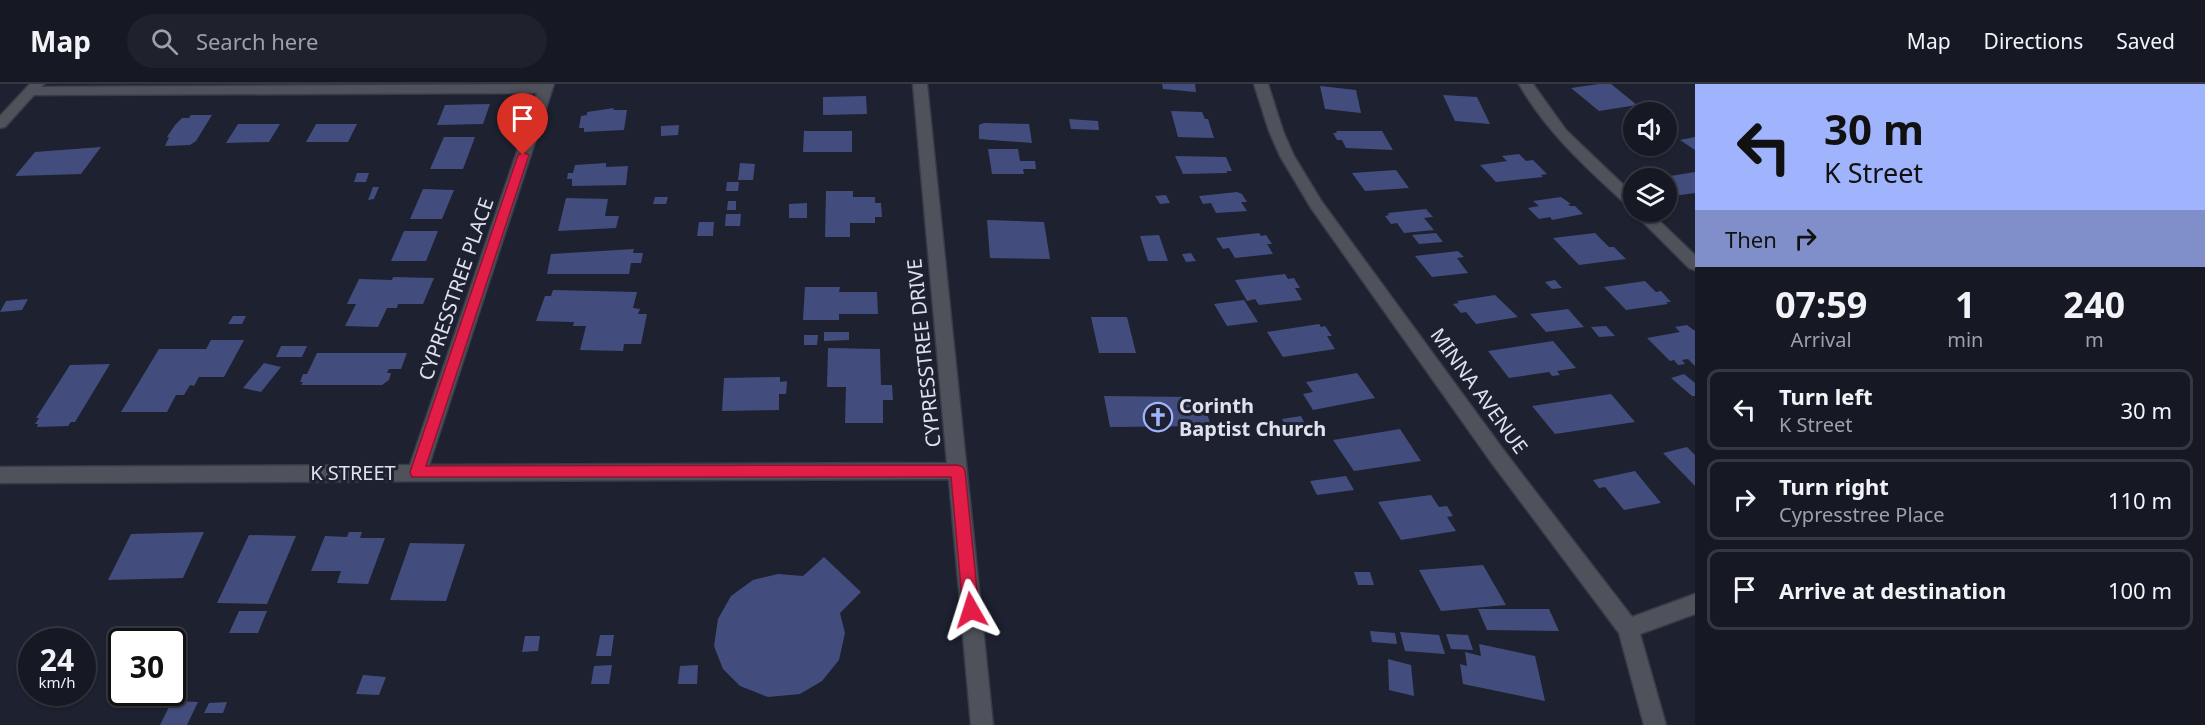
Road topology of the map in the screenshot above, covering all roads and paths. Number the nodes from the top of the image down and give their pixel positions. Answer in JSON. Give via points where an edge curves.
{"nodes":[{"id":1,"x":920,"y":84,"type":"edge"},
{"id":2,"x":1261,"y":84,"type":"edge"},
{"id":3,"x":1526,"y":84,"type":"edge"},
{"id":4,"x":546,"y":87,"type":"edge"},
{"id":5,"x":34,"y":88,"type":"edge"},
{"id":6,"x":0,"y":124,"type":"edge"},
{"id":7,"x":1623,"y":194,"type":"edge"},
{"id":8,"x":1651,"y":222,"type":"edge"},
{"id":9,"x":1695,"y":264,"type":"edge"},
{"id":10,"x":958,"y":471,"type":"junction"},
{"id":11,"x":417,"y":472,"type":"junction"},
{"id":12,"x":0,"y":475,"type":"edge"},
{"id":13,"x":1695,"y":604,"type":"edge"},
{"id":14,"x":1628,"y":628,"type":"junction"},
{"id":15,"x":982,"y":725,"type":"edge"},
{"id":16,"x":1655,"y":725,"type":"edge"}],
"edges":[{"from":1,"to":10,"type":"street","name":"CYPRESSTREE DRIVE"},
{"from":2,"to":14,"type":"street","name":"MINNA AVENUE","via":[[1287,156],[1316,205],[1498,457]]},
{"from":3,"to":7,"type":"street","via":[[1557,132]]},
{"from":4,"to":5,"type":"street"},
{"from":4,"to":11,"type":"street","name":"CYPRESSTREE PLACE"},
{"from":5,"to":6,"type":"street"},
{"from":8,"to":9,"type":"street"},
{"from":10,"to":11,"type":"street","name":"K STREET"},
{"from":10,"to":15,"type":"street","name":"CYPRESSTREE DRIVE"},
{"from":11,"to":12,"type":"street","name":"K STREET"},
{"from":13,"to":14,"type":"street"},
{"from":14,"to":16,"type":"street","name":"MINNA AVENUE"}]}
